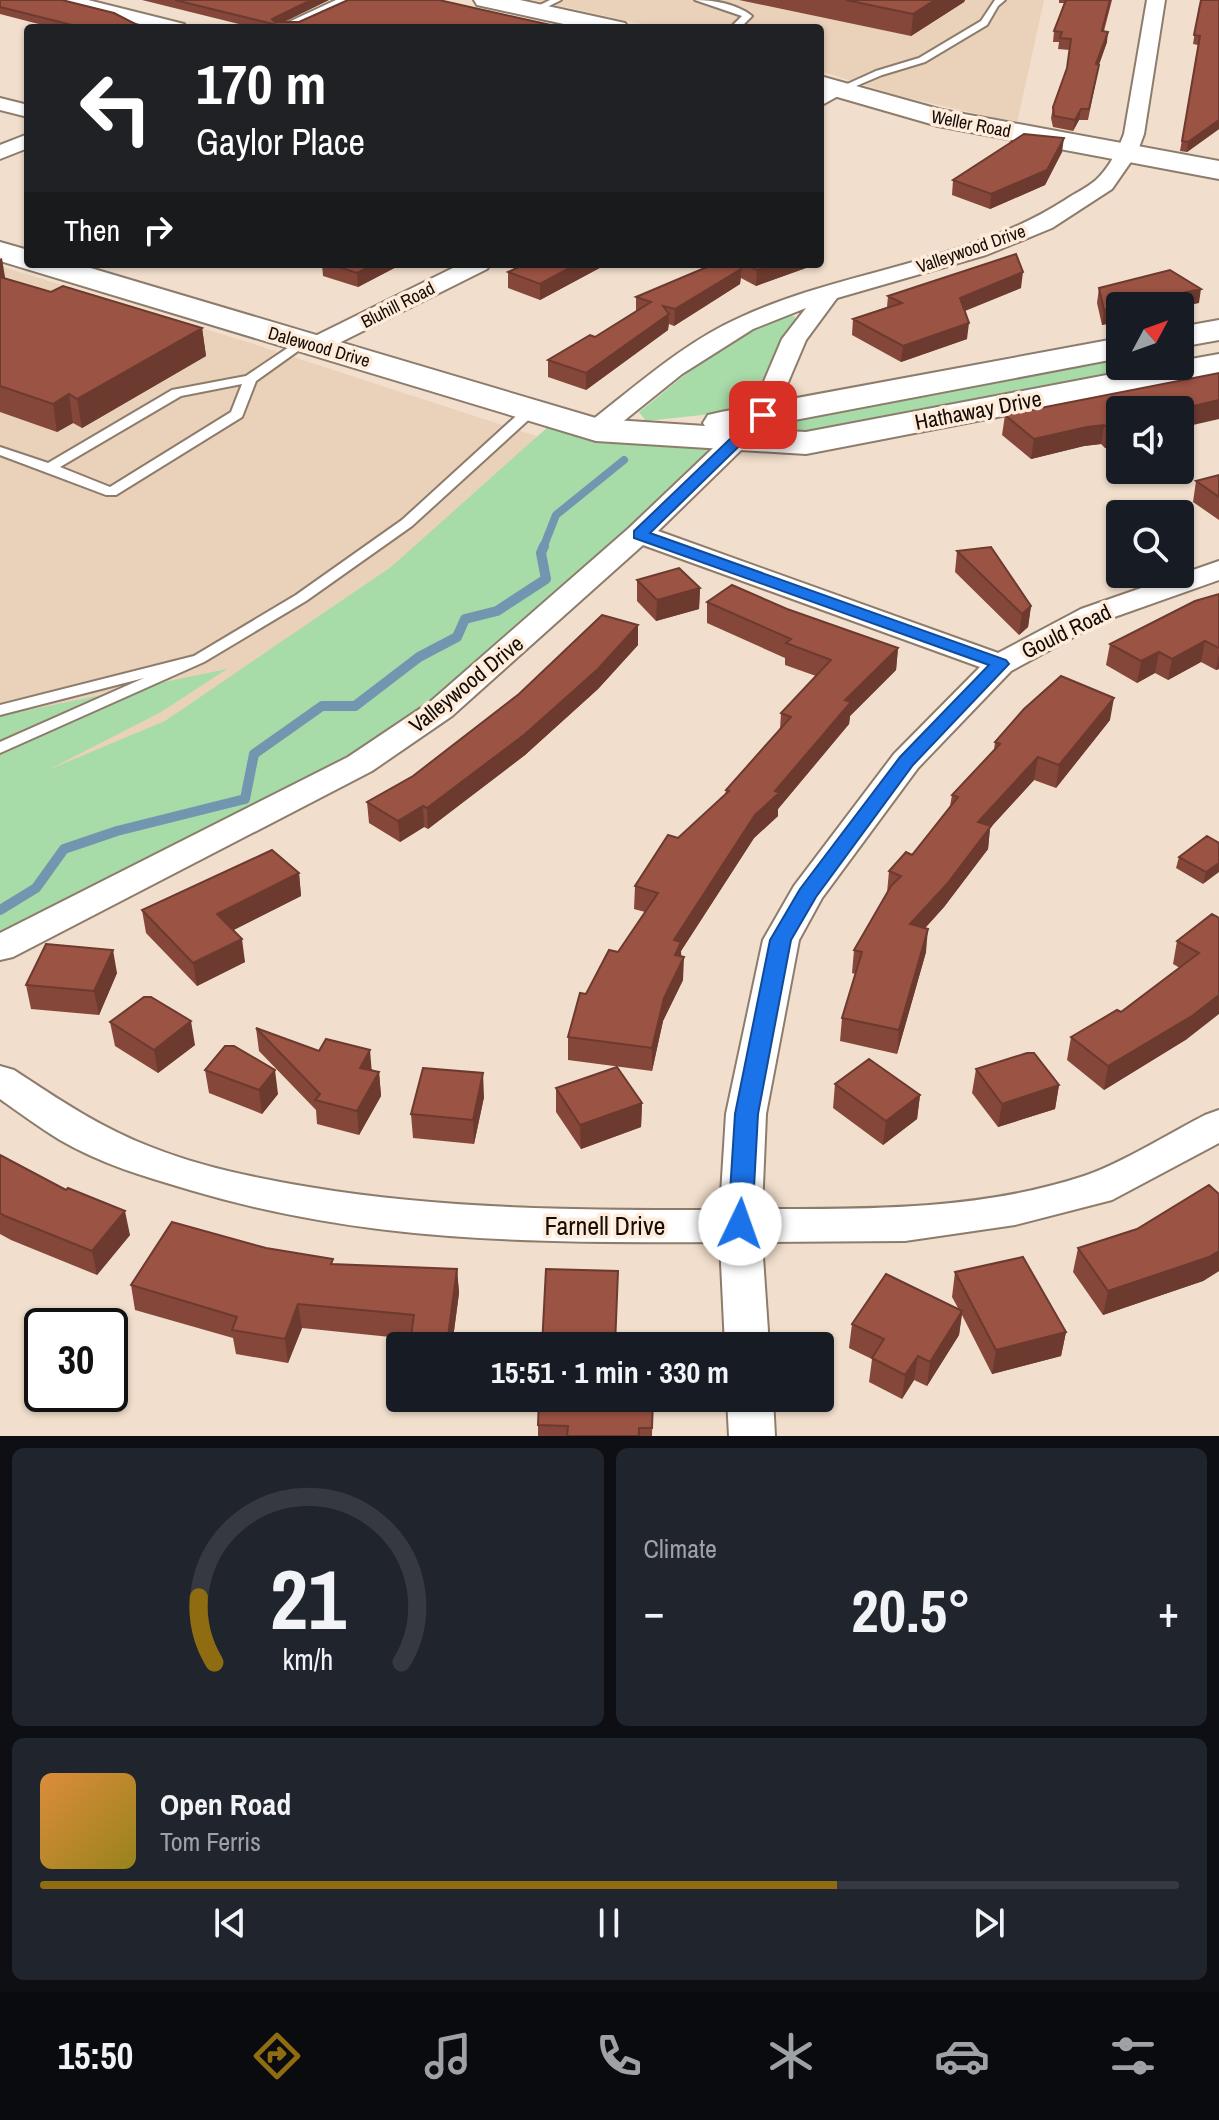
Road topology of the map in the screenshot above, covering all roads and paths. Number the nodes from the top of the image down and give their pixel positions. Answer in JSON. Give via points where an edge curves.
{"nodes":[{"id":1,"x":67,"y":0,"type":"edge"},
{"id":2,"x":351,"y":0,"type":"edge"},
{"id":3,"x":486,"y":0,"type":"edge"},
{"id":4,"x":557,"y":0,"type":"edge"},
{"id":5,"x":699,"y":0,"type":"edge"},
{"id":6,"x":1156,"y":0,"type":"edge"},
{"id":7,"x":994,"y":1,"type":"edge"},
{"id":8,"x":534,"y":10,"type":"junction"},
{"id":9,"x":162,"y":24,"type":"edge"},
{"id":10,"x":294,"y":24,"type":"edge"},
{"id":11,"x":598,"y":24,"type":"edge"},
{"id":12,"x":739,"y":24,"type":"edge"},
{"id":13,"x":826,"y":91,"type":"edge"},
{"id":14,"x":0,"y":104,"type":"edge"},
{"id":15,"x":24,"y":110,"type":"edge"},
{"id":16,"x":24,"y":142,"type":"edge"},
{"id":17,"x":0,"y":153,"type":"edge"},
{"id":18,"x":1127,"y":153,"type":"junction"},
{"id":19,"x":1219,"y":170,"type":"edge"},
{"id":20,"x":0,"y":251,"type":"edge"},
{"id":21,"x":24,"y":259,"type":"edge"},
{"id":22,"x":56,"y":268,"type":"edge"},
{"id":23,"x":470,"y":268,"type":"edge"},
{"id":24,"x":827,"y":296,"type":"junction"},
{"id":25,"x":1219,"y":330,"type":"edge"},
{"id":26,"x":1194,"y":334,"type":"edge"},
{"id":27,"x":309,"y":344,"type":"junction"},
{"id":28,"x":1106,"y":351,"type":"edge"},
{"id":29,"x":1219,"y":364,"type":"edge"},
{"id":30,"x":250,"y":379,"type":"junction"},
{"id":31,"x":531,"y":410,"type":"junction"},
{"id":32,"x":763,"y":415,"type":"junction"},
{"id":33,"x":596,"y":430,"type":"junction"},
{"id":34,"x":735,"y":441,"type":"junction"},
{"id":35,"x":0,"y":451,"type":"edge"},
{"id":36,"x":49,"y":468,"type":"junction"},
{"id":37,"x":639,"y":534,"type":"junction"},
{"id":38,"x":1219,"y":570,"type":"edge"},
{"id":39,"x":199,"y":659,"type":"junction"},
{"id":40,"x":1000,"y":664,"type":"junction"},
{"id":41,"x":0,"y":710,"type":"edge"},
{"id":42,"x":0,"y":748,"type":"edge"},
{"id":43,"x":0,"y":948,"type":"edge"},
{"id":44,"x":0,"y":1080,"type":"edge"},
{"id":45,"x":1219,"y":1125,"type":"edge"},
{"id":46,"x":740,"y":1224,"type":"junction"},
{"id":47,"x":746,"y":1332,"type":"edge"},
{"id":48,"x":751,"y":1412,"type":"edge"},
{"id":49,"x":752,"y":1436,"type":"edge"}],
"edges":[{"from":1,"to":9,"type":"street"},
{"from":2,"to":10,"type":"street"},
{"from":3,"to":8,"type":"street"},
{"from":4,"to":8,"type":"lane"},
{"from":5,"to":12,"type":"lane","via":[[748,16]]},
{"from":6,"to":18,"type":"street","name":"Valleywood Drive"},
{"from":7,"to":13,"type":"lane","via":[[984,23],[922,60]]},
{"from":8,"to":11,"type":"street"},
{"from":13,"to":18,"type":"street","name":"Weller Road"},
{"from":14,"to":15,"type":"street"},
{"from":16,"to":17,"type":"street"},
{"from":18,"to":19,"type":"street","name":"Weller Road"},
{"from":18,"to":24,"type":"street","name":"Valleywood Drive","via":[[1104,184],[1044,223],[978,250]]},
{"from":20,"to":21,"type":"street"},
{"from":22,"to":27,"type":"street","name":"Dalewood Drive"},
{"from":23,"to":27,"type":"street","name":"Bluhill Road"},
{"from":24,"to":32,"type":"street","name":"Valleywood Drive","via":[[794,339]]},
{"from":24,"to":33,"type":"street","name":"Valleywood Drive","via":[[744,324],[673,369]]},
{"from":25,"to":26,"type":"street"},
{"from":27,"to":30,"type":"lane"},
{"from":27,"to":31,"type":"street","name":"Dalewood Drive"},
{"from":28,"to":32,"type":"street","name":"Hathaway Drive"},
{"from":29,"to":34,"type":"street","name":"Hathaway Drive","via":[[806,443]]},
{"from":30,"to":36,"type":"lane","via":[[177,393]]},
{"from":30,"to":36,"type":"lane","via":[[237,414],[111,492]]},
{"from":31,"to":33,"type":"street","name":"Dalewood Drive"},
{"from":31,"to":39,"type":"lane","via":[[407,523],[301,598]]},
{"from":32,"to":33,"type":"street","name":"Dalewood Drive","via":[[693,428]]},
{"from":32,"to":34,"type":"street","name":"Valleywood Drive"},
{"from":33,"to":34,"type":"street","name":"Dalewood Drive"},
{"from":34,"to":37,"type":"street","name":"Valleywood Drive"},
{"from":35,"to":36,"type":"lane"},
{"from":37,"to":40,"type":"street"},
{"from":37,"to":43,"type":"street","name":"Valleywood Drive","via":[[441,709],[360,764]]},
{"from":38,"to":40,"type":"street","name":"Gould Road","via":[[1092,615]]},
{"from":39,"to":41,"type":"lane"},
{"from":39,"to":42,"type":"lane"},
{"from":40,"to":46,"type":"street","name":"Gould Road","via":[[906,761],[807,894],[781,940],[746,1114]]},
{"from":44,"to":46,"type":"street","name":"Farnell Drive","via":[[75,1130],[140,1160],[256,1194],[383,1216],[551,1227]]},
{"from":45,"to":46,"type":"street","name":"Farnell Drive","via":[[1097,1189],[1015,1209],[905,1225]]},
{"from":46,"to":47,"type":"street","name":"Gould Road"},
{"from":48,"to":49,"type":"street"}]}
